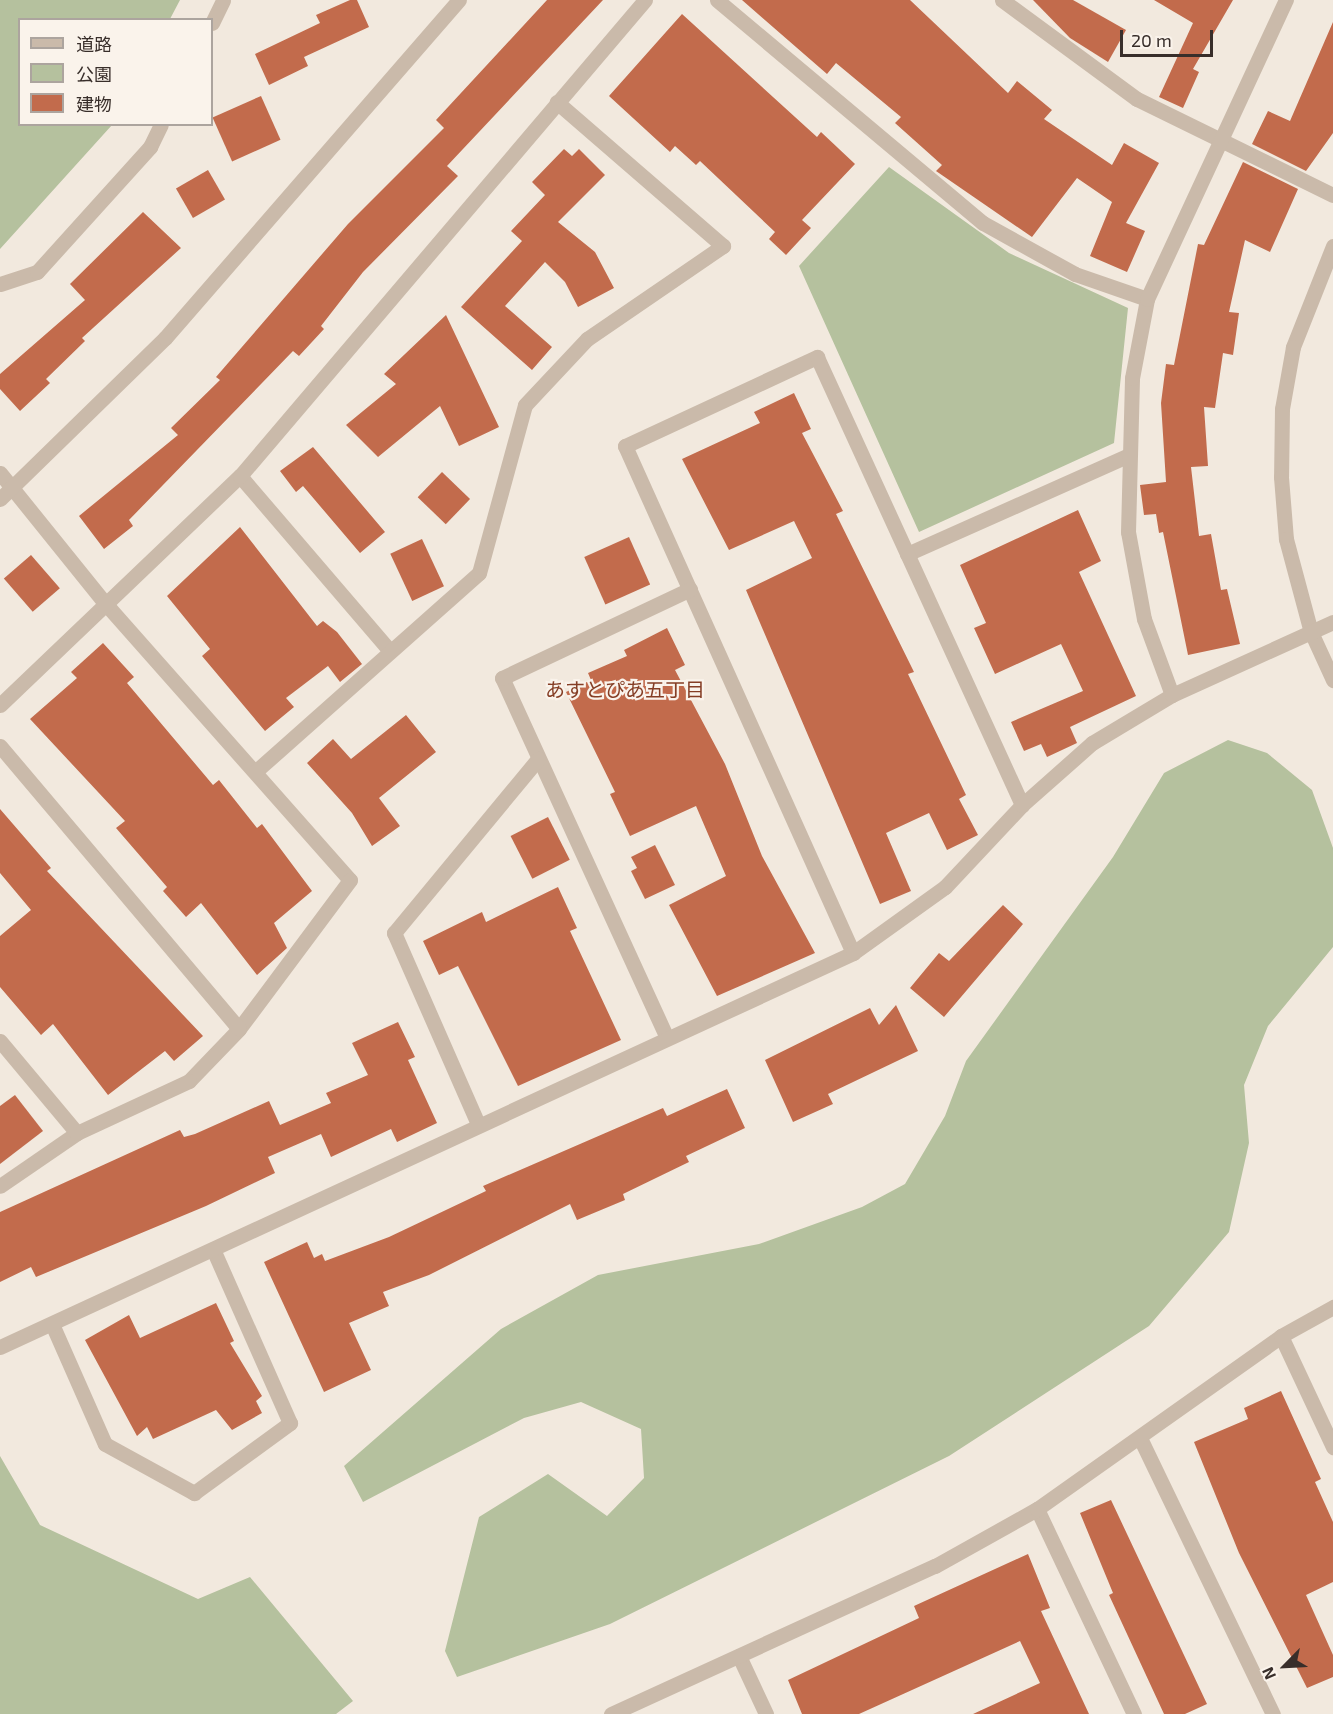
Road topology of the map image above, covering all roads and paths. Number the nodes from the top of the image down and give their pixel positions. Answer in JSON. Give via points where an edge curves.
{"nodes":[{"id":1,"x":223,"y":0,"type":"edge"},
{"id":2,"x":459,"y":0,"type":"edge"},
{"id":3,"x":645,"y":0,"type":"edge"},
{"id":4,"x":717,"y":0,"type":"edge"},
{"id":5,"x":1002,"y":0,"type":"edge"},
{"id":6,"x":1286,"y":0,"type":"edge"},
{"id":7,"x":213,"y":21,"type":"edge"},
{"id":8,"x":556,"y":102,"type":"junction"},
{"id":9,"x":160,"y":126,"type":"edge"},
{"id":10,"x":1218,"y":140,"type":"junction"},
{"id":11,"x":1333,"y":195,"type":"edge"},
{"id":12,"x":1333,"y":246,"type":"edge"},
{"id":13,"x":0,"y":284,"type":"edge"},
{"id":14,"x":1147,"y":299,"type":"junction"},
{"id":15,"x":1127,"y":456,"type":"junction"},
{"id":16,"x":0,"y":473,"type":"edge"},
{"id":17,"x":240,"y":476,"type":"junction"},
{"id":18,"x":13,"y":487,"type":"junction"},
{"id":19,"x":0,"y":499,"type":"edge"},
{"id":20,"x":907,"y":554,"type":"junction"},
{"id":21,"x":690,"y":589,"type":"junction"},
{"id":22,"x":104,"y":602,"type":"junction"},
{"id":23,"x":1333,"y":622,"type":"edge"},
{"id":24,"x":1311,"y":632,"type":"junction"},
{"id":25,"x":390,"y":651,"type":"junction"},
{"id":26,"x":1333,"y":680,"type":"edge"},
{"id":27,"x":1172,"y":695,"type":"junction"},
{"id":28,"x":0,"y":705,"type":"edge"},
{"id":29,"x":0,"y":746,"type":"edge"},
{"id":30,"x":538,"y":759,"type":"junction"},
{"id":31,"x":256,"y":771,"type":"junction"},
{"id":32,"x":1022,"y":805,"type":"junction"},
{"id":33,"x":853,"y":953,"type":"junction"},
{"id":34,"x":239,"y":1029,"type":"junction"},
{"id":35,"x":667,"y":1038,"type":"junction"},
{"id":36,"x":0,"y":1041,"type":"edge"},
{"id":37,"x":478,"y":1124,"type":"junction"},
{"id":38,"x":76,"y":1133,"type":"junction"},
{"id":39,"x":0,"y":1186,"type":"edge"},
{"id":40,"x":213,"y":1249,"type":"junction"},
{"id":41,"x":1333,"y":1307,"type":"edge"},
{"id":42,"x":52,"y":1324,"type":"junction"},
{"id":43,"x":1281,"y":1336,"type":"junction"},
{"id":44,"x":0,"y":1347,"type":"edge"},
{"id":45,"x":1141,"y":1440,"type":"junction"},
{"id":46,"x":1333,"y":1445,"type":"edge"},
{"id":47,"x":1037,"y":1509,"type":"junction"},
{"id":48,"x":739,"y":1656,"type":"junction"},
{"id":49,"x":611,"y":1714,"type":"edge"},
{"id":50,"x":766,"y":1714,"type":"edge"},
{"id":51,"x":1134,"y":1714,"type":"edge"},
{"id":52,"x":1273,"y":1714,"type":"edge"}],
"edges":[{"from":1,"to":7,"type":"street"},
{"from":2,"to":18,"type":"street","via":[[165,338]]},
{"from":3,"to":8,"type":"street"},
{"from":4,"to":14,"type":"street","via":[[983,223],[1075,274]]},
{"from":5,"to":10,"type":"street","via":[[1137,99]]},
{"from":6,"to":10,"type":"street"},
{"from":8,"to":17,"type":"street"},
{"from":8,"to":25,"type":"street","via":[[723,246],[587,339],[525,405],[479,573]]},
{"from":9,"to":13,"type":"street","via":[[150,147],[37,272]]},
{"from":10,"to":11,"type":"street"},
{"from":10,"to":14,"type":"street"},
{"from":12,"to":24,"type":"street","via":[[1293,346],[1282,409],[1286,539]]},
{"from":14,"to":15,"type":"street","via":[[1132,378]]},
{"from":15,"to":20,"type":"street"},
{"from":15,"to":27,"type":"street","via":[[1128,532],[1144,620]]},
{"from":16,"to":18,"type":"street"},
{"from":17,"to":22,"type":"street"},
{"from":17,"to":25,"type":"street"},
{"from":18,"to":19,"type":"street"},
{"from":18,"to":22,"type":"street"},
{"from":20,"to":21,"type":"street","via":[[817,357],[625,446]]},
{"from":20,"to":32,"type":"street"},
{"from":21,"to":30,"type":"street","via":[[502,678]]},
{"from":21,"to":33,"type":"street"},
{"from":22,"to":28,"type":"street"},
{"from":22,"to":31,"type":"street"},
{"from":23,"to":24,"type":"street"},
{"from":24,"to":26,"type":"street"},
{"from":24,"to":27,"type":"street"},
{"from":25,"to":31,"type":"street"},
{"from":27,"to":32,"type":"street","via":[[1092,743]]},
{"from":29,"to":34,"type":"street"},
{"from":30,"to":35,"type":"street"},
{"from":30,"to":37,"type":"street","via":[[394,933]]},
{"from":31,"to":34,"type":"street","via":[[350,880]]},
{"from":32,"to":33,"type":"street","via":[[945,887]]},
{"from":33,"to":35,"type":"street"},
{"from":34,"to":38,"type":"street","via":[[189,1081]]},
{"from":35,"to":37,"type":"street"},
{"from":36,"to":38,"type":"street"},
{"from":37,"to":40,"type":"street"},
{"from":38,"to":39,"type":"street"},
{"from":40,"to":42,"type":"street"},
{"from":40,"to":42,"type":"street","via":[[290,1423],[194,1493],[105,1444]]},
{"from":41,"to":43,"type":"street"},
{"from":42,"to":44,"type":"street"},
{"from":43,"to":45,"type":"street"},
{"from":43,"to":46,"type":"street"},
{"from":45,"to":47,"type":"street"},
{"from":45,"to":52,"type":"street"},
{"from":47,"to":48,"type":"street","via":[[935,1566]]},
{"from":47,"to":51,"type":"street"},
{"from":48,"to":49,"type":"street"},
{"from":48,"to":50,"type":"street"}]}
